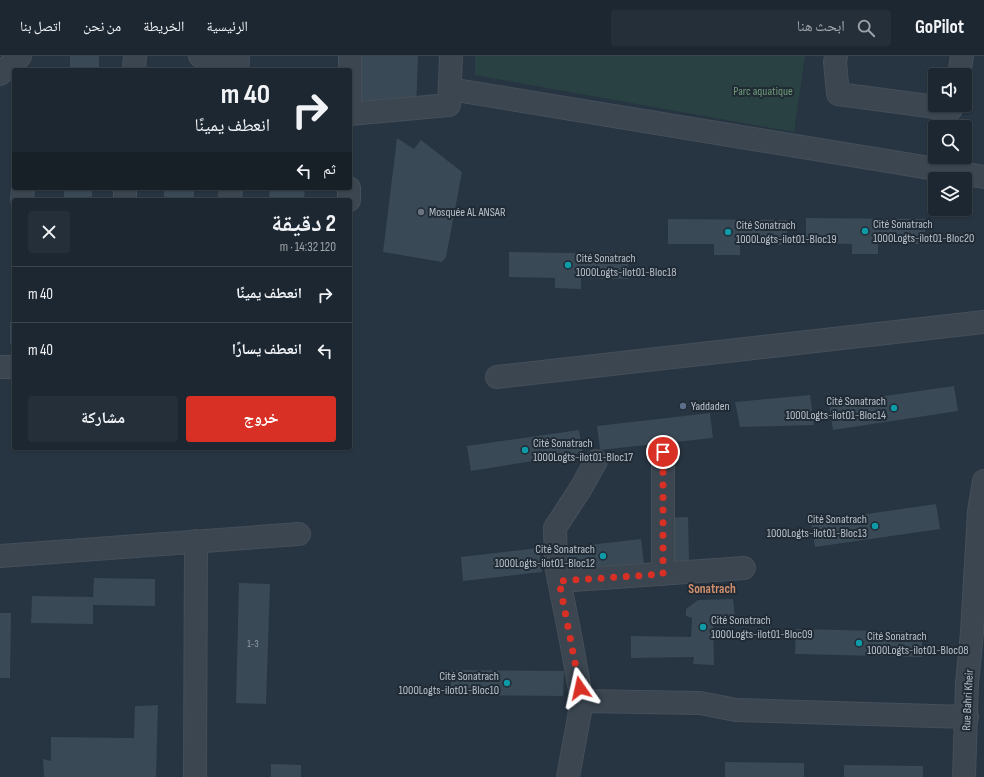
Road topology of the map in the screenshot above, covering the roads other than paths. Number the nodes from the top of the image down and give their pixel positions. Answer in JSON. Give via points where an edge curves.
{"nodes":[{"id":1,"x":20,"y":56,"type":"edge"},
{"id":2,"x":32,"y":56,"type":"edge"},
{"id":3,"x":136,"y":56,"type":"edge"},
{"id":4,"x":200,"y":56,"type":"edge"},
{"id":5,"x":350,"y":56,"type":"edge"},
{"id":6,"x":451,"y":56,"type":"edge"},
{"id":7,"x":836,"y":56,"type":"edge"},
{"id":8,"x":962,"y":56,"type":"edge"},
{"id":9,"x":31,"y":68,"type":"edge"},
{"id":10,"x":134,"y":68,"type":"edge"},
{"id":11,"x":237,"y":68,"type":"edge"},
{"id":12,"x":350,"y":68,"type":"edge"},
{"id":13,"x":960,"y":68,"type":"edge"},
{"id":14,"x":0,"y":74,"type":"edge"},
{"id":15,"x":450,"y":90,"type":"junction"},
{"id":16,"x":928,"y":106,"type":"edge"},
{"id":17,"x":352,"y":114,"type":"edge"},
{"id":18,"x":984,"y":177,"type":"edge"},
{"id":19,"x":984,"y":322,"type":"edge"},
{"id":20,"x":0,"y":367,"type":"edge"},
{"id":21,"x":12,"y":367,"type":"edge"},
{"id":22,"x":497,"y":377,"type":"dead end"},
{"id":23,"x":663,"y":452,"type":"dead end"},
{"id":24,"x":596,"y":461,"type":"dead end"},
{"id":25,"x":984,"y":481,"type":"edge"},
{"id":26,"x":982,"y":512,"type":"edge"},
{"id":27,"x":299,"y":534,"type":"dead end"},
{"id":28,"x":196,"y":541,"type":"junction"},
{"id":29,"x":0,"y":556,"type":"edge"},
{"id":30,"x":744,"y":568,"type":"dead end"},
{"id":31,"x":663,"y":574,"type":"junction"},
{"id":32,"x":559,"y":581,"type":"junction"},
{"id":33,"x":976,"y":683,"type":"edge"},
{"id":34,"x":582,"y":701,"type":"junction"},
{"id":35,"x":967,"y":717,"type":"junction"},
{"id":36,"x":195,"y":777,"type":"edge"},
{"id":37,"x":568,"y":777,"type":"edge"},
{"id":38,"x":964,"y":777,"type":"edge"}],
"edges":[{"from":1,"to":14,"type":"street"},
{"from":2,"to":9,"type":"street"},
{"from":3,"to":10,"type":"street"},
{"from":4,"to":11,"type":"street","via":[[238,60]]},
{"from":5,"to":12,"type":"street"},
{"from":6,"to":15,"type":"street"},
{"from":7,"to":16,"type":"street","via":[[838,94]]},
{"from":8,"to":13,"type":"street"},
{"from":15,"to":17,"type":"street","via":[[449,105]]},
{"from":15,"to":18,"type":"street"},
{"from":19,"to":22,"type":"street"},
{"from":20,"to":21,"type":"street"},
{"from":23,"to":31,"type":"street"},
{"from":24,"to":32,"type":"street","via":[[555,528]]},
{"from":25,"to":26,"type":"street","name":"Rue Bahri Kheir"},
{"from":26,"to":33,"type":"street","name":"Rue Bahri Kheir","via":[[972,632]]},
{"from":27,"to":28,"type":"street"},
{"from":28,"to":29,"type":"street"},
{"from":28,"to":36,"type":"street"},
{"from":30,"to":31,"type":"street"},
{"from":31,"to":32,"type":"street"},
{"from":32,"to":34,"type":"street"},
{"from":33,"to":35,"type":"street","name":"Rue Bahri Kheir"},
{"from":34,"to":35,"type":"street","via":[[700,703],[736,710]]},
{"from":34,"to":37,"type":"street"},
{"from":35,"to":38,"type":"street","name":"Rue Bahri Kheir"}]}
